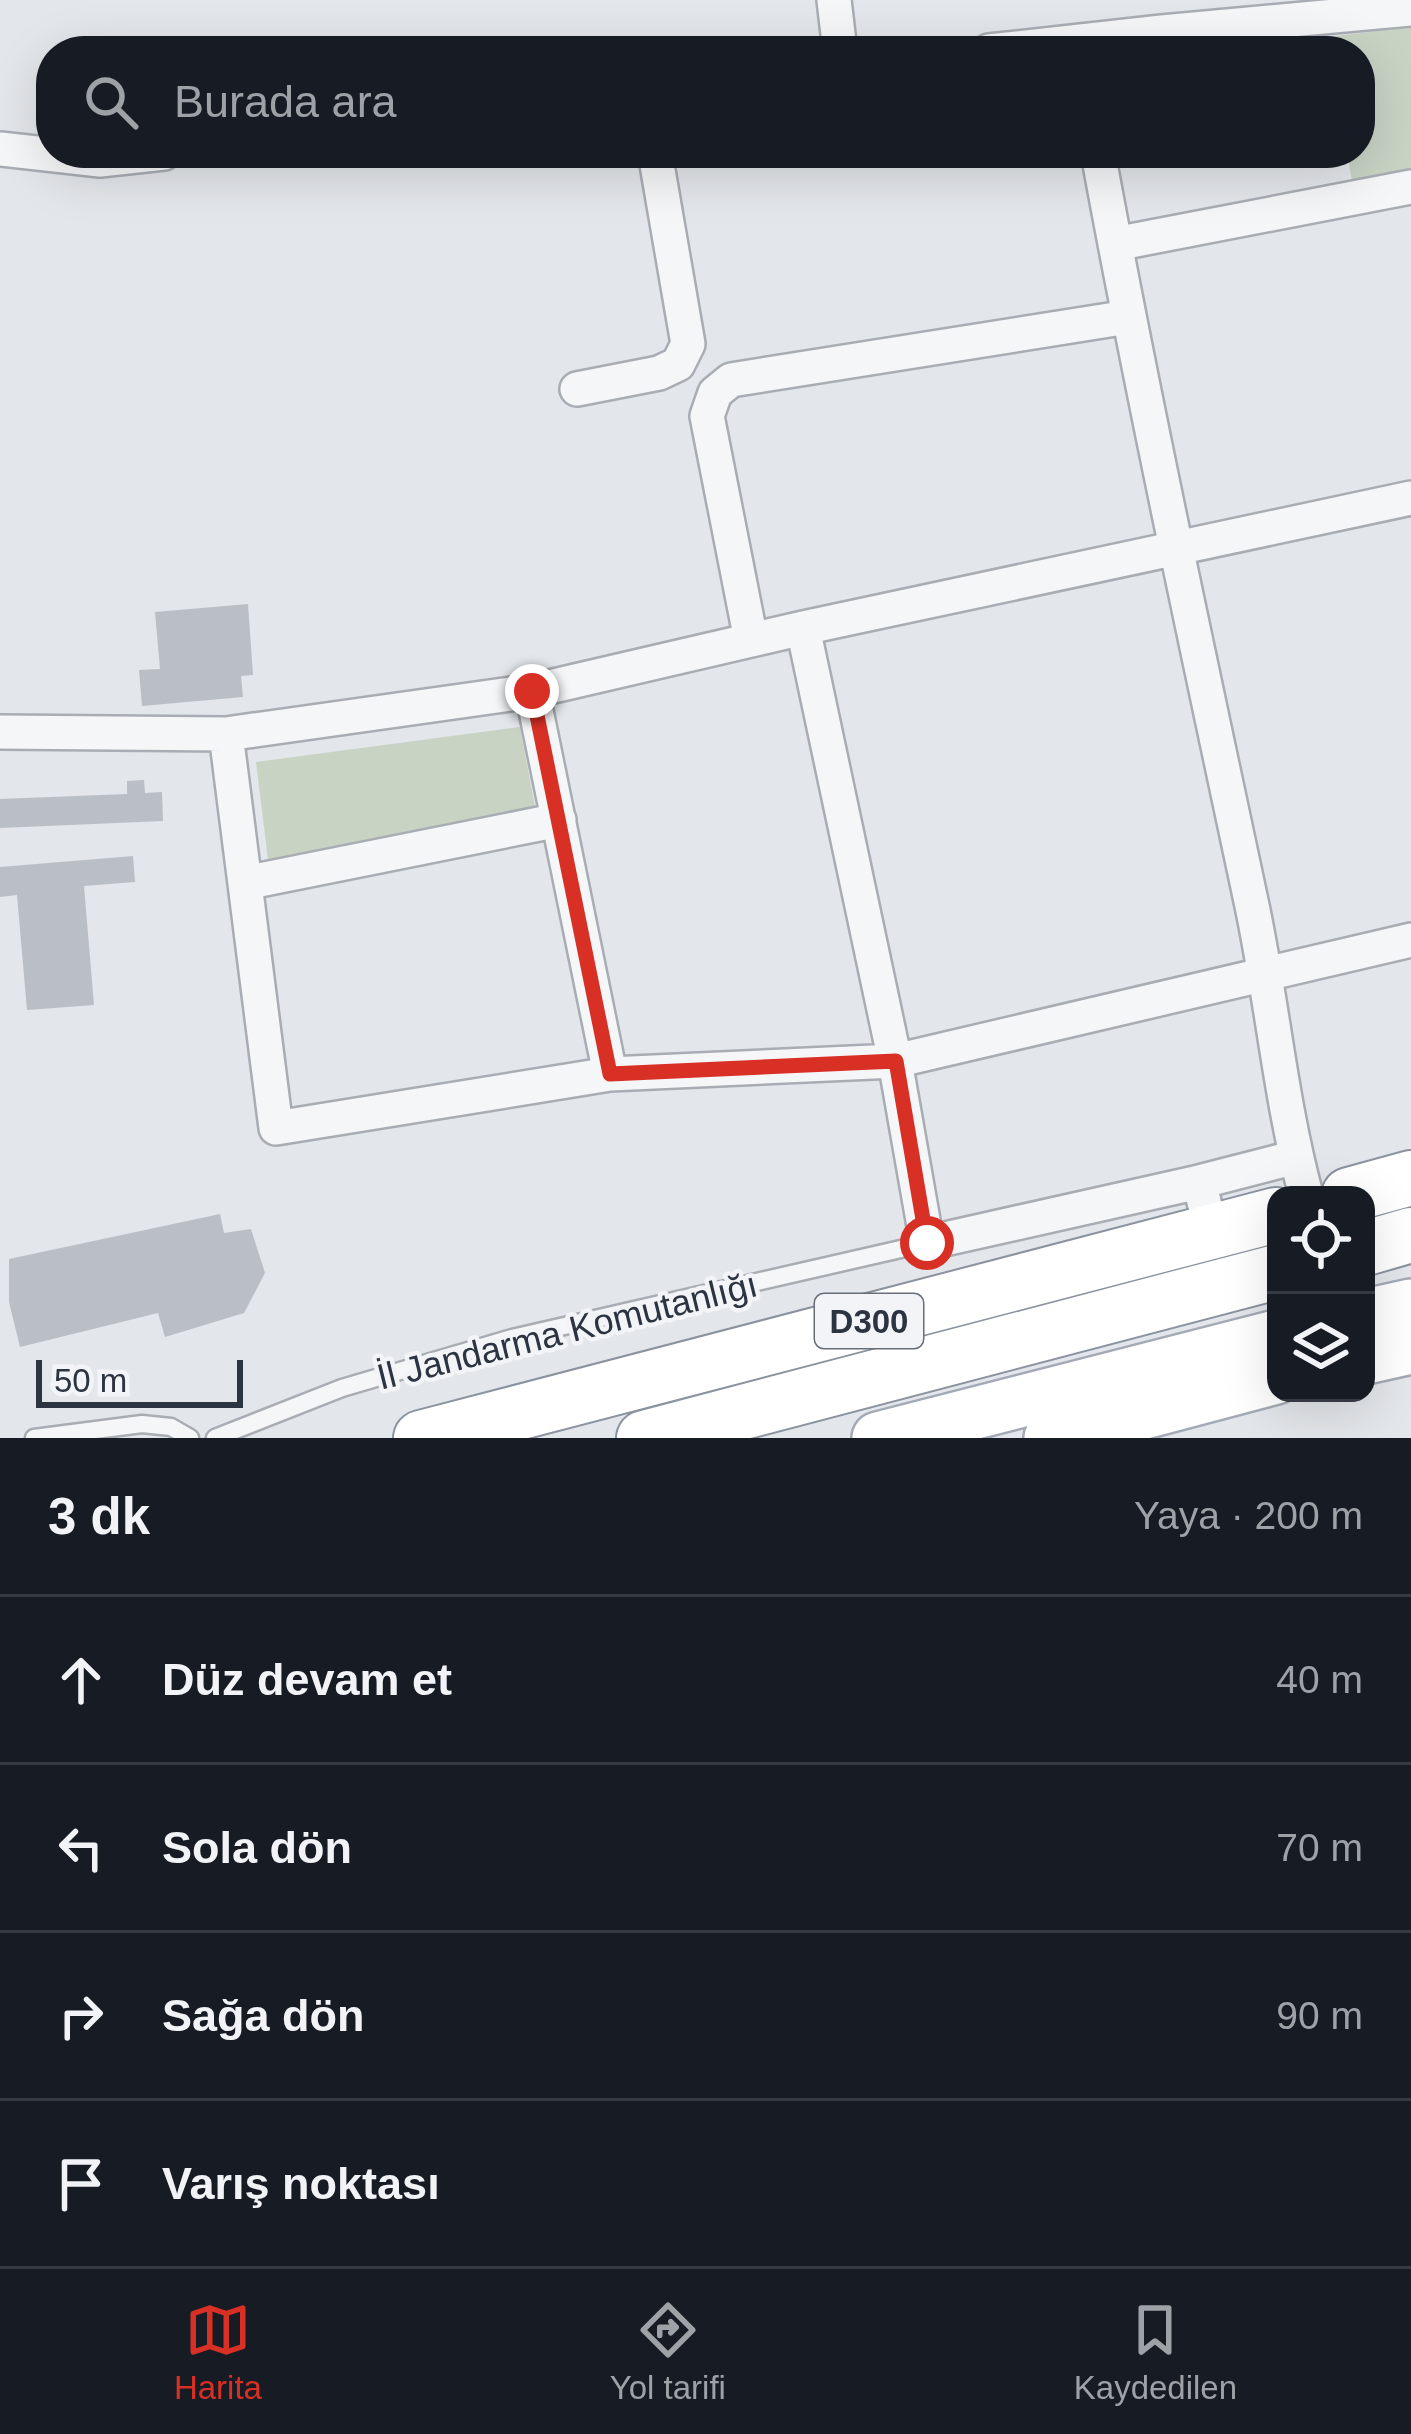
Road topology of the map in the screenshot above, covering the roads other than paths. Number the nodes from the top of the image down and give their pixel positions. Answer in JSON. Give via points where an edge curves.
{"nodes":[{"id":1,"x":834,"y":0,"type":"edge"},
{"id":2,"x":1358,"y":7,"type":"edge"},
{"id":3,"x":1411,"y":9,"type":"edge"},
{"id":4,"x":838,"y":36,"type":"edge"},
{"id":5,"x":1151,"y":36,"type":"edge"},
{"id":6,"x":0,"y":149,"type":"edge"},
{"id":7,"x":36,"y":153,"type":"edge"},
{"id":8,"x":658,"y":168,"type":"edge"},
{"id":9,"x":1101,"y":168,"type":"edge"},
{"id":10,"x":1411,"y":187,"type":"edge"},
{"id":11,"x":1115,"y":244,"type":"junction"},
{"id":12,"x":1128,"y":317,"type":"junction"},
{"id":13,"x":577,"y":389,"type":"dead end"},
{"id":14,"x":1411,"y":498,"type":"edge"},
{"id":15,"x":1176,"y":548,"type":"junction"},
{"id":16,"x":803,"y":628,"type":"junction"},
{"id":17,"x":751,"y":640,"type":"junction"},
{"id":18,"x":532,"y":691,"type":"junction"},
{"id":19,"x":0,"y":732,"type":"edge"},
{"id":20,"x":226,"y":734,"type":"junction"},
{"id":21,"x":559,"y":820,"type":"junction"},
{"id":22,"x":245,"y":883,"type":"junction"},
{"id":23,"x":1411,"y":940,"type":"edge"},
{"id":24,"x":1267,"y":976,"type":"junction"},
{"id":25,"x":896,"y":1061,"type":"junction"},
{"id":26,"x":610,"y":1074,"type":"junction"},
{"id":27,"x":1296,"y":1157,"type":"junction"},
{"id":28,"x":1411,"y":1178,"type":"edge"},
{"id":29,"x":1304,"y":1186,"type":"edge"},
{"id":30,"x":1375,"y":1188,"type":"edge"},
{"id":31,"x":1205,"y":1207,"type":"junction"},
{"id":32,"x":1267,"y":1214,"type":"edge"},
{"id":33,"x":1411,"y":1235,"type":"edge"},
{"id":34,"x":927,"y":1243,"type":"junction"},
{"id":35,"x":1375,"y":1245,"type":"edge"},
{"id":36,"x":1267,"y":1274,"type":"edge"},
{"id":37,"x":1411,"y":1305,"type":"edge"},
{"id":38,"x":1375,"y":1313,"type":"edge"},
{"id":39,"x":1267,"y":1338,"type":"edge"},
{"id":40,"x":1411,"y":1348,"type":"edge"},
{"id":41,"x":1375,"y":1356,"type":"edge"},
{"id":42,"x":1267,"y":1380,"type":"edge"},
{"id":43,"x":34,"y":1438,"type":"edge"},
{"id":44,"x":190,"y":1438,"type":"edge"},
{"id":45,"x":214,"y":1438,"type":"edge"},
{"id":46,"x":421,"y":1438,"type":"edge"},
{"id":47,"x":644,"y":1438,"type":"edge"},
{"id":48,"x":878,"y":1438,"type":"edge"},
{"id":49,"x":1051,"y":1438,"type":"edge"}],
"edges":[{"from":1,"to":4,"type":"street"},
{"from":2,"to":3,"type":"street"},
{"from":2,"to":5,"type":"street"},
{"from":6,"to":7,"type":"street"},
{"from":8,"to":13,"type":"street","via":[[688,344],[677,364],[658,373]]},
{"from":9,"to":11,"type":"street"},
{"from":10,"to":11,"type":"street"},
{"from":11,"to":12,"type":"street"},
{"from":12,"to":15,"type":"street"},
{"from":12,"to":17,"type":"street","via":[[731,380],[707,416]]},
{"from":14,"to":15,"type":"street"},
{"from":15,"to":16,"type":"street"},
{"from":15,"to":24,"type":"street"},
{"from":16,"to":17,"type":"street"},
{"from":16,"to":25,"type":"street"},
{"from":17,"to":18,"type":"street"},
{"from":18,"to":20,"type":"street"},
{"from":18,"to":21,"type":"street"},
{"from":19,"to":20,"type":"street"},
{"from":20,"to":22,"type":"street"},
{"from":21,"to":22,"type":"street"},
{"from":21,"to":26,"type":"street"},
{"from":22,"to":26,"type":"street","via":[[276,1128]]},
{"from":23,"to":24,"type":"street"},
{"from":24,"to":25,"type":"street"},
{"from":24,"to":27,"type":"street"},
{"from":25,"to":26,"type":"street"},
{"from":25,"to":34,"type":"street"},
{"from":27,"to":29,"type":"street"},
{"from":27,"to":31,"type":"street"},
{"from":28,"to":30,"type":"highway"},
{"from":31,"to":32,"type":"highway","number":"D300"},
{"from":31,"to":34,"type":"street"},
{"from":31,"to":46,"type":"highway","number":"D300"},
{"from":33,"to":35,"type":"highway"},
{"from":34,"to":45,"type":"lane","name":"İl Jandarma Komutanlığı","via":[[512,1338],[342,1388]]},
{"from":36,"to":47,"type":"highway","number":"D300"},
{"from":37,"to":38,"type":"main road"},
{"from":39,"to":48,"type":"main road"},
{"from":40,"to":41,"type":"main road"},
{"from":42,"to":49,"type":"main road"},
{"from":43,"to":44,"type":"lane","via":[[142,1424]]}]}
